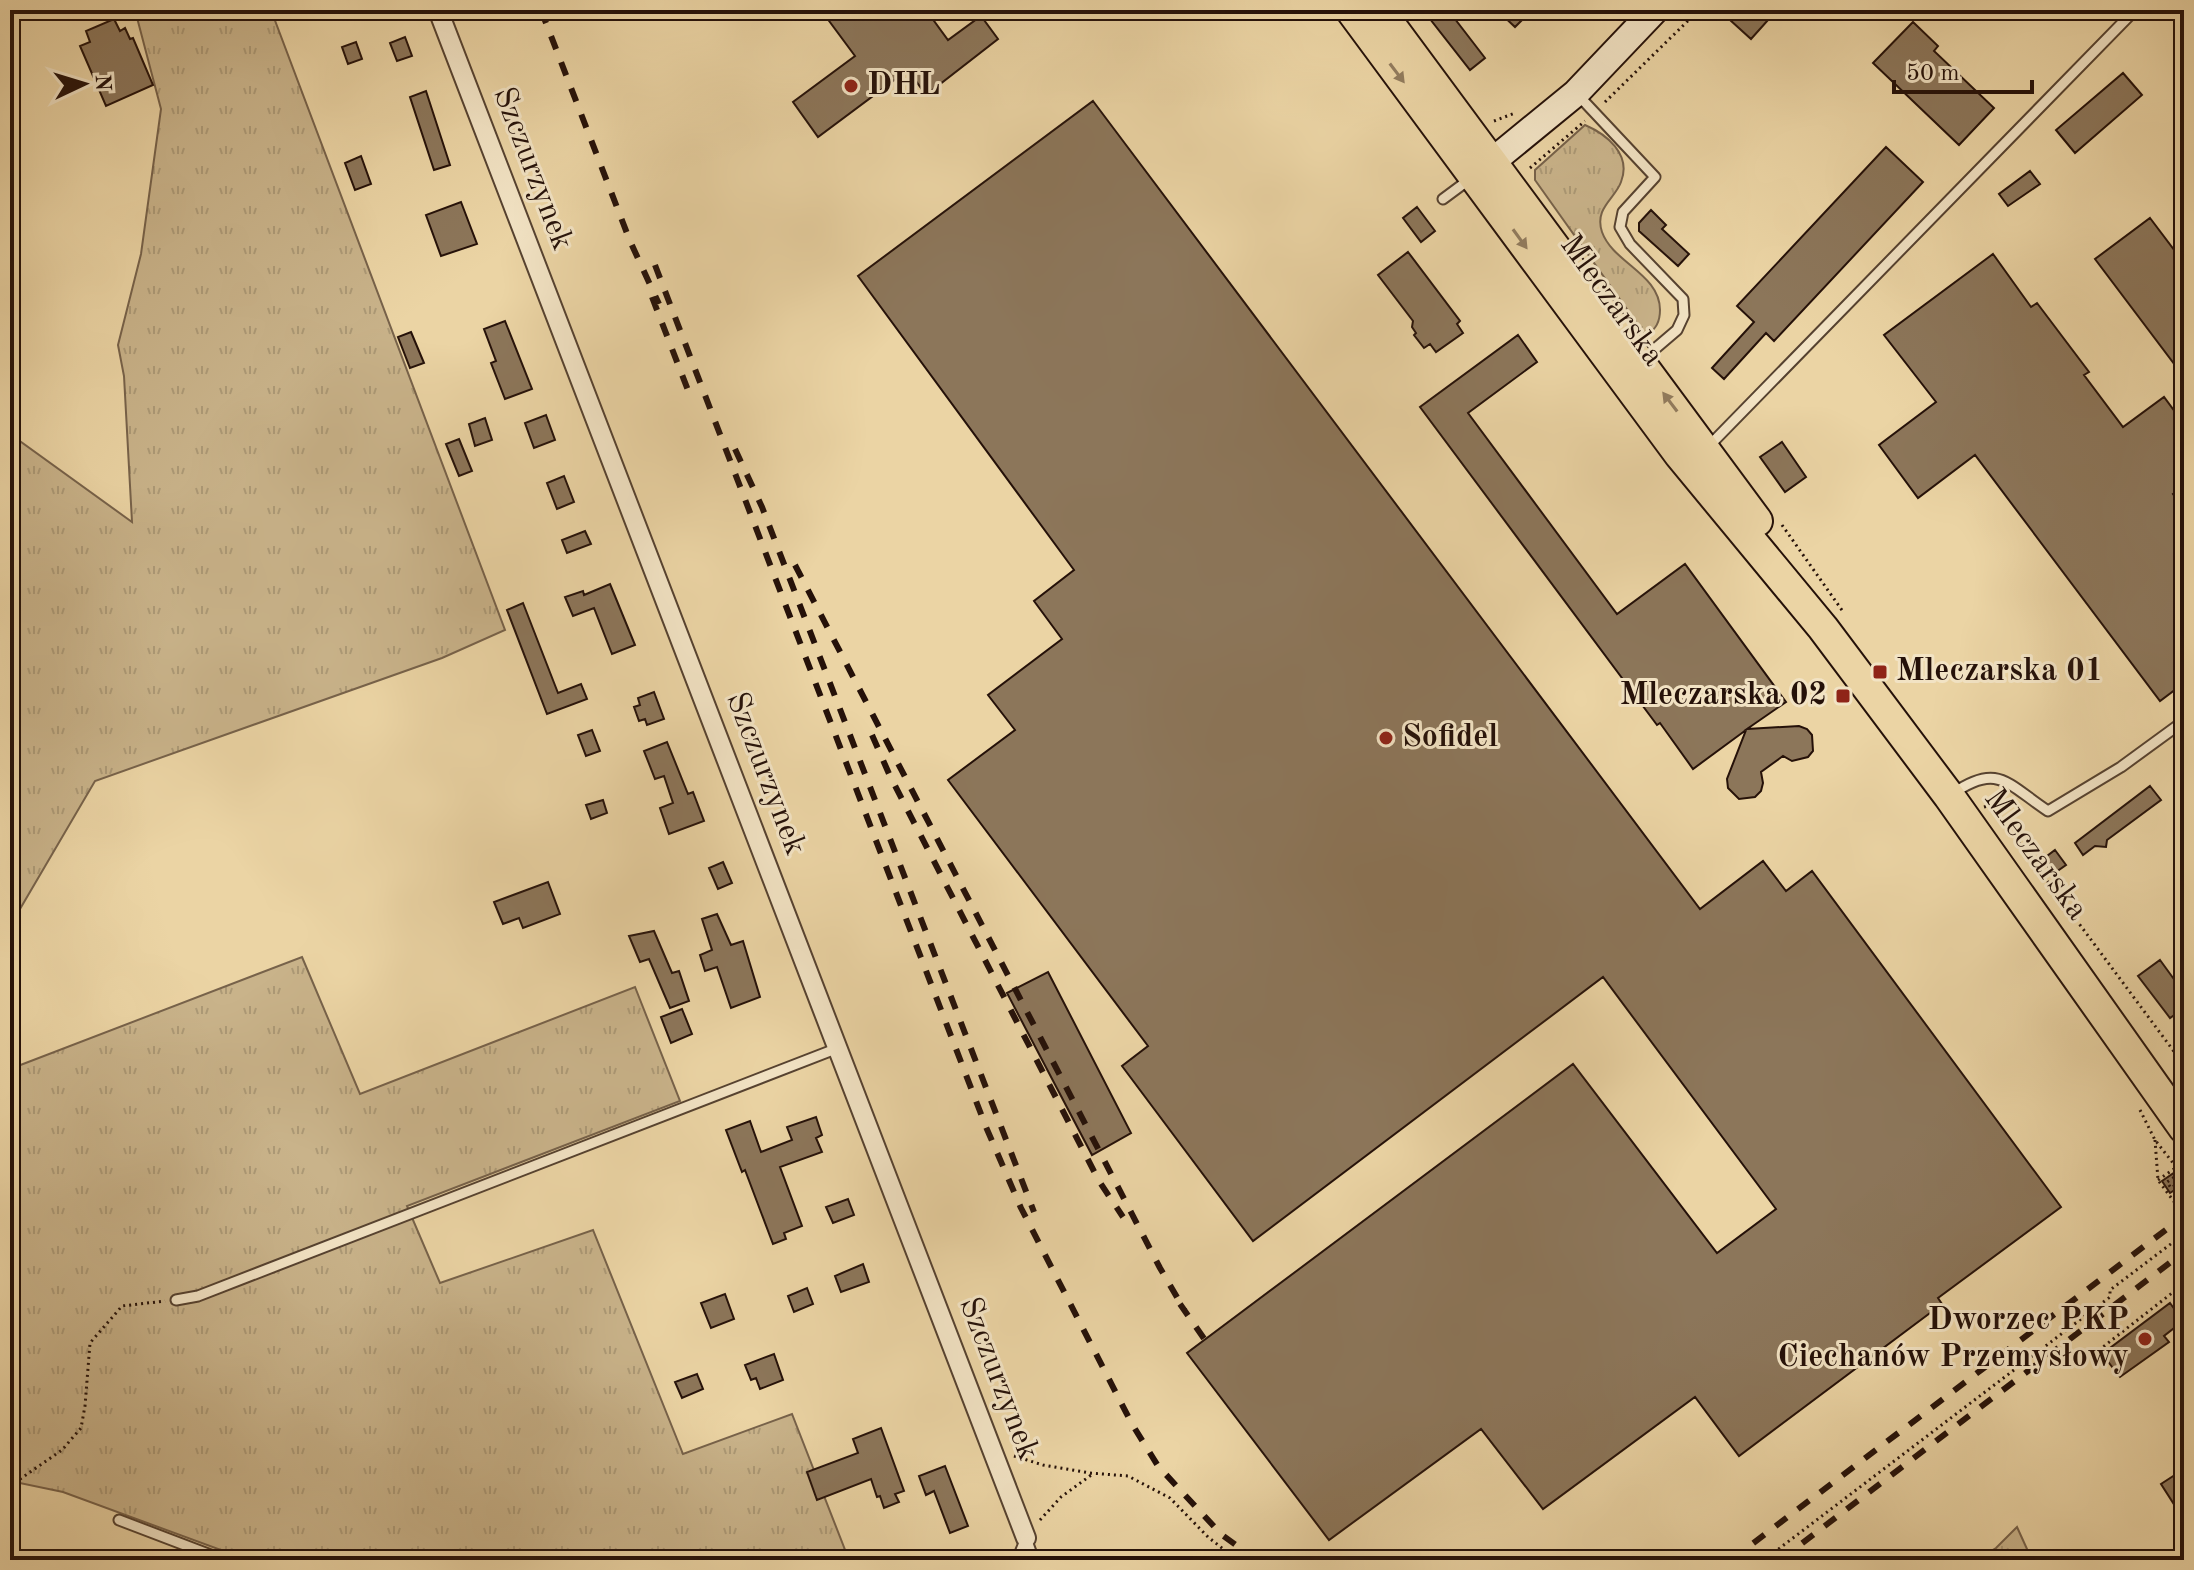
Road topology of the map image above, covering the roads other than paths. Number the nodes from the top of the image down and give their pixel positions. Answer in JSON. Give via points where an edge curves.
{"nodes":[{"id":1,"x":438,"y":10,"type":"edge"},
{"id":2,"x":1351,"y":10,"type":"edge"},
{"id":3,"x":1379,"y":10,"type":"edge"},
{"id":4,"x":1655,"y":10,"type":"edge"},
{"id":5,"x":2135,"y":10,"type":"edge"},
{"id":6,"x":1576,"y":93,"type":"junction"},
{"id":7,"x":1483,"y":169,"type":"junction"},
{"id":8,"x":1443,"y":199,"type":"dead end"},
{"id":9,"x":1631,"y":369,"type":"junction"},
{"id":10,"x":1705,"y":449,"type":"junction"},
{"id":11,"x":1823,"y":628,"type":"junction"},
{"id":12,"x":2184,"y":721,"type":"edge"},
{"id":13,"x":1949,"y":796,"type":"junction"},
{"id":14,"x":838,"y":1048,"type":"junction"},
{"id":15,"x":2184,"y":1128,"type":"edge"},
{"id":16,"x":176,"y":1300,"type":"road end"},
{"id":17,"x":119,"y":1520,"type":"dead end"},
{"id":18,"x":1026,"y":1538,"type":"junction"},
{"id":19,"x":224,"y":1560,"type":"edge"},
{"id":20,"x":1017,"y":1560,"type":"edge"},
{"id":21,"x":1034,"y":1560,"type":"edge"}],
"edges":[{"from":1,"to":14,"type":"street","name":"Szczurzynek"},
{"from":2,"to":7,"type":"main road","name":"Mleczarska","one_way":true},
{"from":3,"to":7,"type":"main road","name":"Mleczarska"},
{"from":4,"to":6,"type":"street"},
{"from":5,"to":10,"type":"lane"},
{"from":6,"to":7,"type":"street"},
{"from":6,"to":9,"type":"lane","via":[[1655,177],[1623,212],[1620,227],[1683,299],[1684,315],[1677,330]]},
{"from":7,"to":8,"type":"lane"},
{"from":7,"to":9,"type":"main road","name":"Mleczarska"},
{"from":10,"to":9,"type":"main road","name":"Mleczarska","one_way":true},
{"from":9,"to":11,"type":"main road","name":"Mleczarska","via":[[1680,455]]},
{"from":10,"to":11,"type":"main road","name":"Mleczarska"},
{"from":11,"to":13,"type":"main road","name":"Mleczarska"},
{"from":12,"to":13,"type":"lane","via":[[2048,811],[2010,783],[1989,776]]},
{"from":13,"to":15,"type":"main road","name":"Mleczarska"},
{"from":14,"to":16,"type":"lane"},
{"from":14,"to":18,"type":"street","name":"Szczurzynek"},
{"from":17,"to":19,"type":"lane"},
{"from":18,"to":20,"type":"lane"},
{"from":18,"to":21,"type":"lane"}]}
